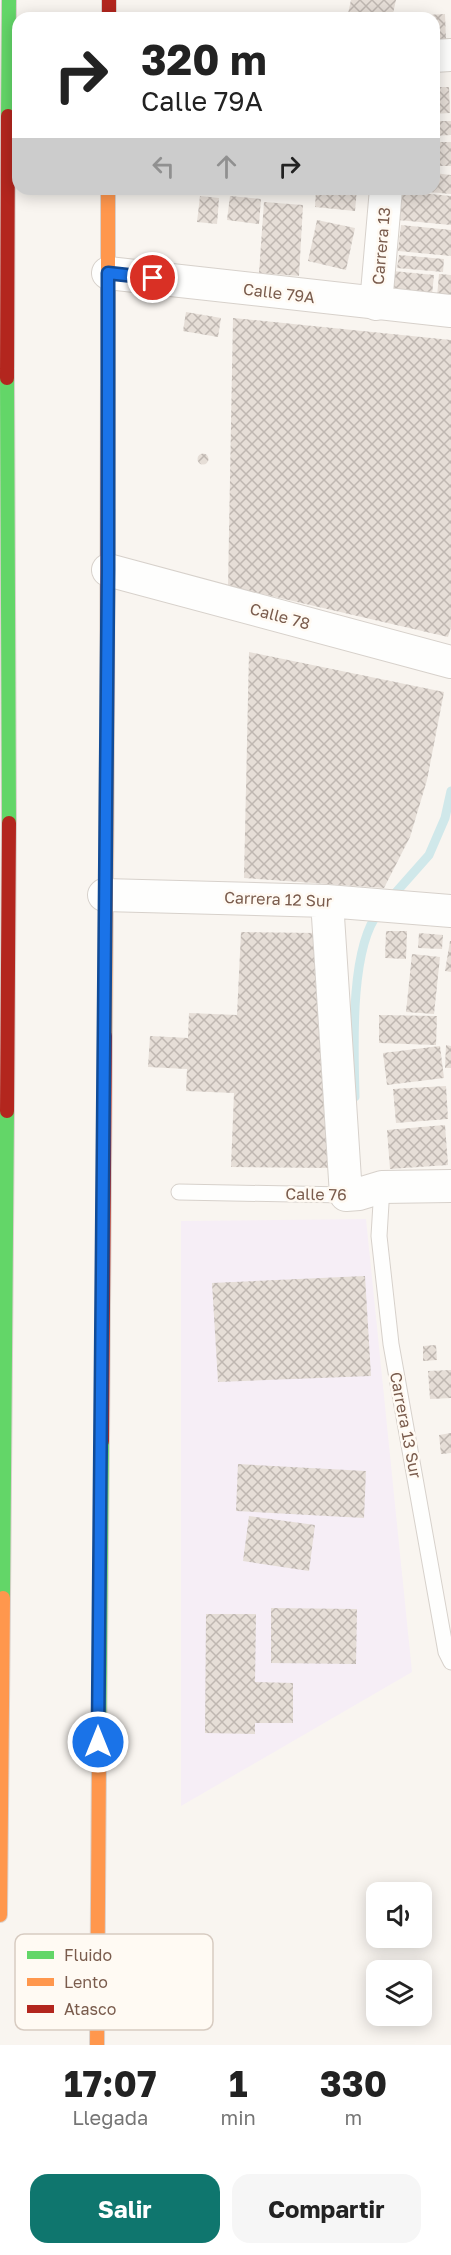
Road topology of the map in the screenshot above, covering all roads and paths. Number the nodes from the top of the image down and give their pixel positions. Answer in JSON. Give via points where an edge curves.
{"nodes":[{"id":1,"x":9,"y":0,"type":"edge"},
{"id":2,"x":108,"y":195,"type":"edge"},
{"id":3,"x":385,"y":195,"type":"edge"},
{"id":4,"x":108,"y":273,"type":"junction"},
{"id":5,"x":376,"y":304,"type":"junction"},
{"id":6,"x":451,"y":311,"type":"edge"},
{"id":7,"x":108,"y":570,"type":"junction"},
{"id":8,"x":451,"y":662,"type":"edge"},
{"id":9,"x":4,"y":807,"type":"edge"},
{"id":10,"x":104,"y":895,"type":"junction"},
{"id":11,"x":327,"y":900,"type":"junction"},
{"id":12,"x":451,"y":911,"type":"edge"},
{"id":13,"x":451,"y":1186,"type":"edge"},
{"id":14,"x":382,"y":1187,"type":"junction"},
{"id":15,"x":179,"y":1192,"type":"dead end"},
{"id":16,"x":346,"y":1195,"type":"junction"},
{"id":17,"x":451,"y":1662,"type":"edge"},
{"id":18,"x":0,"y":1915,"type":"edge"},
{"id":19,"x":98,"y":1934,"type":"edge"},
{"id":20,"x":97,"y":2030,"type":"edge"},
{"id":21,"x":97,"y":2045,"type":"edge"}],
"edges":[{"from":1,"to":9,"type":"highway"},
{"from":2,"to":4,"type":"highway"},
{"from":3,"to":5,"type":"street","name":"Carrera 13"},
{"from":4,"to":5,"type":"street","name":"Calle 79A"},
{"from":4,"to":7,"type":"highway"},
{"from":5,"to":6,"type":"street","name":"Calle 79A"},
{"from":7,"to":8,"type":"street","name":"Calle 78"},
{"from":7,"to":10,"type":"highway"},
{"from":9,"to":18,"type":"highway"},
{"from":10,"to":11,"type":"street","name":"Carrera 12 Sur"},
{"from":10,"to":19,"type":"highway"},
{"from":11,"to":12,"type":"street","name":"Carrera 12 Sur"},
{"from":11,"to":16,"type":"street"},
{"from":13,"to":14,"type":"street","name":"Calle 76"},
{"from":14,"to":16,"type":"street","name":"Calle 76"},
{"from":14,"to":17,"type":"lane","name":"Carrera 13 Sur","via":[[379,1236],[391,1344],[446,1652]]},
{"from":15,"to":16,"type":"lane","name":"Calle 76"},
{"from":20,"to":21,"type":"highway"}]}
